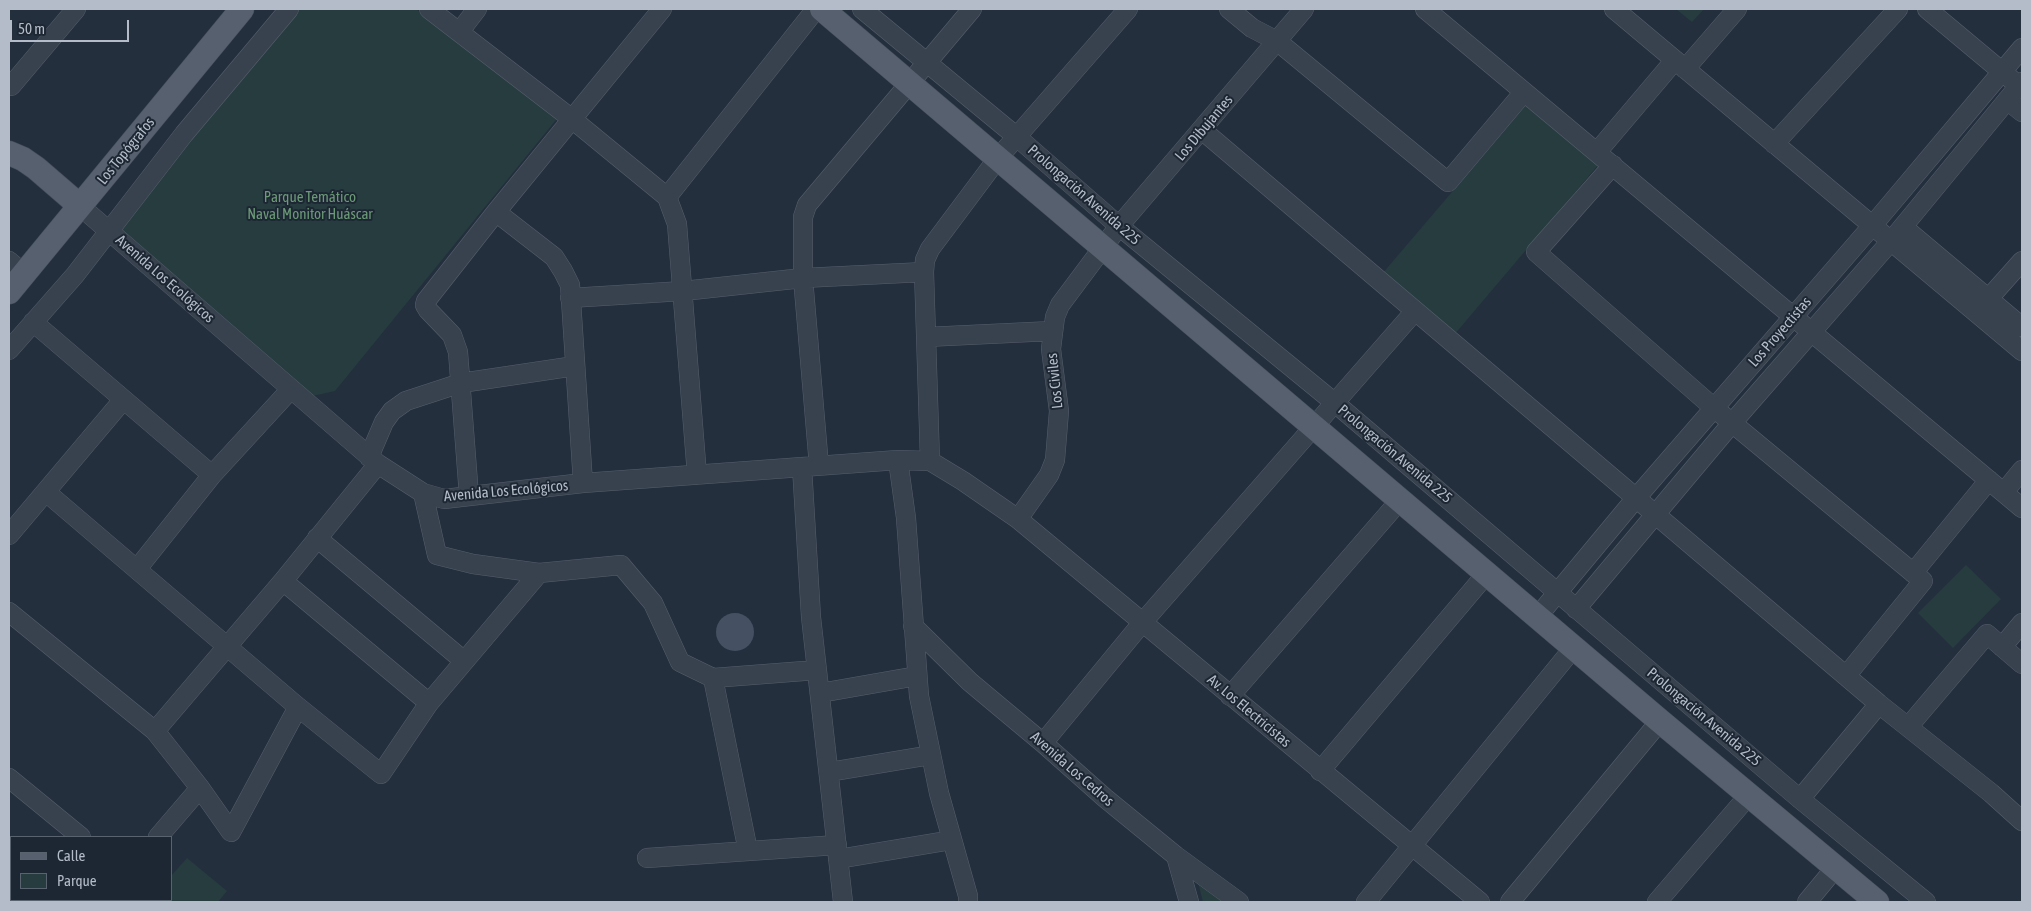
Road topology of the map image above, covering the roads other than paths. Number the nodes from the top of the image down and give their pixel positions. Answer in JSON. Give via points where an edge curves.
{"nodes":[{"id":1,"x":76,"y":9,"type":"edge"},
{"id":2,"x":242,"y":9,"type":"edge"},
{"id":3,"x":289,"y":9,"type":"edge"},
{"id":4,"x":429,"y":9,"type":"edge"},
{"id":5,"x":477,"y":9,"type":"edge"},
{"id":6,"x":662,"y":9,"type":"edge"},
{"id":7,"x":816,"y":9,"type":"edge"},
{"id":8,"x":822,"y":9,"type":"edge"},
{"id":9,"x":862,"y":9,"type":"edge"},
{"id":10,"x":972,"y":9,"type":"edge"},
{"id":11,"x":1128,"y":9,"type":"edge"},
{"id":12,"x":1229,"y":9,"type":"edge"},
{"id":13,"x":1304,"y":9,"type":"edge"},
{"id":14,"x":1425,"y":9,"type":"edge"},
{"id":15,"x":1614,"y":9,"type":"edge"},
{"id":16,"x":1737,"y":9,"type":"edge"},
{"id":17,"x":1898,"y":9,"type":"edge"},
{"id":18,"x":1927,"y":9,"type":"edge"},
{"id":19,"x":460,"y":32,"type":"junction"},
{"id":20,"x":1277,"y":41,"type":"junction"},
{"id":21,"x":2022,"y":48,"type":"edge"},
{"id":22,"x":926,"y":63,"type":"junction"},
{"id":23,"x":1680,"y":64,"type":"junction"},
{"id":24,"x":9,"y":65,"type":"edge"},
{"id":25,"x":2002,"y":72,"type":"junction"},
{"id":26,"x":910,"y":83,"type":"junction"},
{"id":27,"x":10,"y":88,"type":"edge"},
{"id":28,"x":2018,"y":89,"type":"edge"},
{"id":29,"x":1524,"y":92,"type":"junction"},
{"id":30,"x":2022,"y":112,"type":"edge"},
{"id":31,"x":572,"y":119,"type":"junction"},
{"id":32,"x":1202,"y":130,"type":"junction"},
{"id":33,"x":1017,"y":137,"type":"junction"},
{"id":34,"x":1774,"y":144,"type":"junction"},
{"id":35,"x":10,"y":151,"type":"edge"},
{"id":36,"x":1596,"y":152,"type":"junction"},
{"id":37,"x":998,"y":158,"type":"junction"},
{"id":38,"x":1612,"y":165,"type":"junction"},
{"id":39,"x":667,"y":197,"type":"junction"},
{"id":40,"x":80,"y":206,"type":"junction"},
{"id":41,"x":496,"y":212,"type":"junction"},
{"id":42,"x":1119,"y":226,"type":"junction"},
{"id":43,"x":1872,"y":226,"type":"junction"},
{"id":44,"x":1903,"y":227,"type":"junction"},
{"id":45,"x":109,"y":231,"type":"junction"},
{"id":46,"x":1891,"y":241,"type":"junction"},
{"id":47,"x":1103,"y":247,"type":"junction"},
{"id":48,"x":2022,"y":261,"type":"edge"},
{"id":49,"x":16,"y":268,"type":"edge"},
{"id":50,"x":924,"y":272,"type":"junction"},
{"id":51,"x":803,"y":278,"type":"junction"},
{"id":52,"x":683,"y":290,"type":"junction"},
{"id":53,"x":9,"y":292,"type":"edge"},
{"id":54,"x":570,"y":298,"type":"junction"},
{"id":55,"x":1989,"y":298,"type":"junction"},
{"id":56,"x":1414,"y":311,"type":"junction"},
{"id":57,"x":1976,"y":313,"type":"junction"},
{"id":58,"x":1794,"y":316,"type":"junction"},
{"id":59,"x":32,"y":322,"type":"junction"},
{"id":60,"x":2022,"y":327,"type":"edge"},
{"id":61,"x":1052,"y":331,"type":"junction"},
{"id":62,"x":1812,"y":332,"type":"junction"},
{"id":63,"x":926,"y":337,"type":"junction"},
{"id":64,"x":9,"y":350,"type":"edge"},
{"id":65,"x":2022,"y":352,"type":"edge"},
{"id":66,"x":575,"y":366,"type":"junction"},
{"id":67,"x":461,"y":383,"type":"junction"},
{"id":68,"x":291,"y":389,"type":"junction"},
{"id":69,"x":123,"y":400,"type":"junction"},
{"id":70,"x":1335,"y":403,"type":"junction"},
{"id":71,"x":1714,"y":408,"type":"junction"},
{"id":72,"x":1732,"y":423,"type":"junction"},
{"id":73,"x":1314,"y":426,"type":"junction"},
{"id":74,"x":898,"y":460,"type":"junction"},
{"id":75,"x":374,"y":461,"type":"junction"},
{"id":76,"x":930,"y":461,"type":"junction"},
{"id":77,"x":811,"y":466,"type":"junction"},
{"id":78,"x":2022,"y":470,"type":"edge"},
{"id":79,"x":212,"y":475,"type":"junction"},
{"id":80,"x":697,"y":475,"type":"junction"},
{"id":81,"x":1990,"y":480,"type":"junction"},
{"id":82,"x":583,"y":483,"type":"junction"},
{"id":83,"x":46,"y":492,"type":"junction"},
{"id":84,"x":2004,"y":492,"type":"junction"},
{"id":85,"x":423,"y":493,"type":"junction"},
{"id":86,"x":469,"y":496,"type":"junction"},
{"id":87,"x":1636,"y":498,"type":"junction"},
{"id":88,"x":1401,"y":499,"type":"junction"},
{"id":89,"x":2022,"y":508,"type":"edge"},
{"id":90,"x":1656,"y":514,"type":"junction"},
{"id":91,"x":1018,"y":519,"type":"junction"},
{"id":92,"x":9,"y":535,"type":"edge"},
{"id":93,"x":317,"y":538,"type":"junction"},
{"id":94,"x":137,"y":568,"type":"junction"},
{"id":95,"x":1488,"y":572,"type":"junction"},
{"id":96,"x":539,"y":573,"type":"junction"},
{"id":97,"x":1913,"y":573,"type":"junction"},
{"id":98,"x":283,"y":581,"type":"junction"},
{"id":99,"x":1558,"y":593,"type":"junction"},
{"id":100,"x":1576,"y":608,"type":"junction"},
{"id":101,"x":9,"y":612,"type":"edge"},
{"id":102,"x":1538,"y":616,"type":"junction"},
{"id":103,"x":1142,"y":623,"type":"junction"},
{"id":104,"x":2022,"y":623,"type":"edge"},
{"id":105,"x":913,"y":626,"type":"junction"},
{"id":106,"x":227,"y":646,"type":"junction"},
{"id":107,"x":1575,"y":646,"type":"junction"},
{"id":108,"x":2002,"y":647,"type":"junction"},
{"id":109,"x":464,"y":661,"type":"junction"},
{"id":110,"x":2022,"y":664,"type":"edge"},
{"id":111,"x":817,"y":670,"type":"junction"},
{"id":112,"x":918,"y":676,"type":"junction"},
{"id":113,"x":1846,"y":676,"type":"junction"},
{"id":114,"x":713,"y":678,"type":"junction"},
{"id":115,"x":820,"y":693,"type":"junction"},
{"id":116,"x":1230,"y":696,"type":"junction"},
{"id":117,"x":429,"y":703,"type":"junction"},
{"id":118,"x":1879,"y":704,"type":"junction"},
{"id":119,"x":298,"y":707,"type":"junction"},
{"id":120,"x":1660,"y":720,"type":"junction"},
{"id":121,"x":1908,"y":727,"type":"junction"},
{"id":122,"x":155,"y":732,"type":"junction"},
{"id":123,"x":1043,"y":743,"type":"junction"},
{"id":124,"x":931,"y":756,"type":"junction"},
{"id":125,"x":1320,"y":771,"type":"junction"},
{"id":126,"x":828,"y":772,"type":"junction"},
{"id":127,"x":9,"y":778,"type":"edge"},
{"id":128,"x":200,"y":788,"type":"junction"},
{"id":129,"x":1749,"y":794,"type":"junction"},
{"id":130,"x":1800,"y":799,"type":"junction"},
{"id":131,"x":2022,"y":821,"type":"edge"},
{"id":132,"x":80,"y":836,"type":"edge"},
{"id":133,"x":159,"y":836,"type":"edge"},
{"id":134,"x":952,"y":840,"type":"junction"},
{"id":135,"x":1410,"y":846,"type":"junction"},
{"id":136,"x":748,"y":851,"type":"junction"},
{"id":137,"x":837,"y":852,"type":"junction"},
{"id":138,"x":1176,"y":856,"type":"junction"},
{"id":139,"x":647,"y":858,"type":"dead end"},
{"id":140,"x":1836,"y":867,"type":"junction"},
{"id":141,"x":843,"y":902,"type":"edge"},
{"id":142,"x":968,"y":902,"type":"edge"},
{"id":143,"x":1189,"y":902,"type":"edge"},
{"id":144,"x":1239,"y":902,"type":"edge"},
{"id":145,"x":1366,"y":902,"type":"edge"},
{"id":146,"x":1480,"y":902,"type":"edge"},
{"id":147,"x":1510,"y":902,"type":"edge"},
{"id":148,"x":1657,"y":902,"type":"edge"},
{"id":149,"x":1807,"y":902,"type":"edge"},
{"id":150,"x":1877,"y":902,"type":"edge"},
{"id":151,"x":1926,"y":902,"type":"edge"}],
"edges":[{"from":1,"to":27,"type":"street"},
{"from":2,"to":40,"type":"main road","name":"Los Topógrafos"},
{"from":3,"to":45,"type":"street","via":[[184,134]]},
{"from":4,"to":19,"type":"street"},
{"from":5,"to":19,"type":"street"},
{"from":6,"to":31,"type":"street"},
{"from":7,"to":39,"type":"street"},
{"from":8,"to":26,"type":"main road","name":"Prolongación Avenida 225"},
{"from":9,"to":22,"type":"street","name":"Prolongación Avenida 225"},
{"from":10,"to":22,"type":"street"},
{"from":11,"to":33,"type":"street"},
{"from":12,"to":20,"type":"street","via":[[1252,28]]},
{"from":13,"to":20,"type":"street","name":"Los Dibujantes"},
{"from":14,"to":29,"type":"street"},
{"from":15,"to":23,"type":"street"},
{"from":16,"to":23,"type":"street"},
{"from":17,"to":34,"type":"street"},
{"from":18,"to":25,"type":"street"},
{"from":19,"to":31,"type":"street"},
{"from":20,"to":29,"type":"street","via":[[1448,182]]},
{"from":20,"to":32,"type":"street","name":"Los Dibujantes"},
{"from":21,"to":25,"type":"street","name":"Los Proyectistas"},
{"from":22,"to":26,"type":"street"},
{"from":22,"to":33,"type":"street","name":"Prolongación Avenida 225"},
{"from":23,"to":34,"type":"street"},
{"from":23,"to":36,"type":"street"},
{"from":24,"to":27,"type":"street"},
{"from":25,"to":28,"type":"street"},
{"from":25,"to":43,"type":"street","name":"Los Proyectistas"},
{"from":26,"to":37,"type":"main road","name":"Prolongación Avenida 225"},
{"from":26,"to":51,"type":"street","via":[[807,205],[803,217]]},
{"from":28,"to":30,"type":"street"},
{"from":28,"to":44,"type":"street"},
{"from":29,"to":36,"type":"street"},
{"from":31,"to":39,"type":"street"},
{"from":31,"to":41,"type":"street"},
{"from":32,"to":42,"type":"street","name":"Los Dibujantes"},
{"from":32,"to":56,"type":"street"},
{"from":33,"to":37,"type":"street"},
{"from":33,"to":42,"type":"street","name":"Prolongación Avenida 225"},
{"from":34,"to":43,"type":"street"},
{"from":35,"to":40,"type":"main road","name":"Avenida Los Ecológicos","via":[[36,168]]},
{"from":36,"to":38,"type":"street"},
{"from":37,"to":47,"type":"main road","name":"Prolongación Avenida 225"},
{"from":37,"to":50,"type":"street","via":[[930,249]]},
{"from":38,"to":58,"type":"street"},
{"from":38,"to":71,"type":"street","via":[[1536,252]]},
{"from":39,"to":52,"type":"street","via":[[677,224]]},
{"from":40,"to":45,"type":"street","name":"Avenida Los Ecológicos"},
{"from":40,"to":49,"type":"main road","name":"Los Topógrafos"},
{"from":41,"to":54,"type":"street","via":[[554,257],[570,285]]},
{"from":41,"to":67,"type":"street","via":[[426,301],[426,306],[452,335],[458,352]]},
{"from":42,"to":47,"type":"street","name":"Los Dibujantes"},
{"from":42,"to":70,"type":"street","name":"Prolongación Avenida 225"},
{"from":43,"to":46,"type":"street"},
{"from":43,"to":58,"type":"street","name":"Los Proyectistas"},
{"from":44,"to":46,"type":"street"},
{"from":44,"to":55,"type":"street"},
{"from":45,"to":59,"type":"street"},
{"from":45,"to":68,"type":"street","name":"Avenida Los Ecológicos"},
{"from":46,"to":57,"type":"street"},
{"from":46,"to":62,"type":"street"},
{"from":47,"to":61,"type":"street","name":"Los Civiles","via":[[1060,305]]},
{"from":47,"to":73,"type":"main road","name":"Prolongación Avenida 225"},
{"from":48,"to":55,"type":"street"},
{"from":49,"to":53,"type":"main road","name":"Los Topógrafos"},
{"from":50,"to":51,"type":"street"},
{"from":50,"to":63,"type":"street"},
{"from":51,"to":52,"type":"street"},
{"from":51,"to":77,"type":"street"},
{"from":52,"to":54,"type":"street"},
{"from":52,"to":80,"type":"street"},
{"from":54,"to":66,"type":"street"},
{"from":55,"to":57,"type":"street"},
{"from":55,"to":60,"type":"street"},
{"from":56,"to":70,"type":"street"},
{"from":56,"to":87,"type":"street"},
{"from":57,"to":65,"type":"street"},
{"from":58,"to":62,"type":"street"},
{"from":58,"to":71,"type":"street","name":"Los Proyectistas"},
{"from":59,"to":64,"type":"street"},
{"from":59,"to":69,"type":"street"},
{"from":61,"to":63,"type":"street"},
{"from":61,"to":91,"type":"street","name":"Los Civiles","via":[[1058,411],[1056,460]]},
{"from":62,"to":72,"type":"street"},
{"from":62,"to":81,"type":"street"},
{"from":63,"to":76,"type":"street"},
{"from":66,"to":67,"type":"street"},
{"from":66,"to":82,"type":"street"},
{"from":67,"to":75,"type":"street","via":[[406,401],[392,411],[384,422]]},
{"from":67,"to":86,"type":"street"},
{"from":68,"to":75,"type":"street","name":"Avenida Los Ecológicos"},
{"from":68,"to":79,"type":"street"},
{"from":69,"to":79,"type":"street"},
{"from":69,"to":83,"type":"street"},
{"from":70,"to":73,"type":"street"},
{"from":70,"to":99,"type":"street","name":"Prolongación Avenida 225"},
{"from":71,"to":72,"type":"street"},
{"from":71,"to":87,"type":"street","name":"Los Proyectistas"},
{"from":72,"to":90,"type":"street"},
{"from":72,"to":97,"type":"street"},
{"from":73,"to":88,"type":"main road","name":"Prolongación Avenida 225"},
{"from":73,"to":103,"type":"street"},
{"from":74,"to":76,"type":"street","name":"Avenida Los Ecológicos"},
{"from":74,"to":77,"type":"street","name":"Avenida Los Ecológicos"},
{"from":74,"to":105,"type":"street","via":[[906,518]]},
{"from":75,"to":85,"type":"street","name":"Avenida Los Ecológicos"},
{"from":75,"to":93,"type":"street"},
{"from":76,"to":91,"type":"street","name":"Avenida Los Ecológicos"},
{"from":77,"to":80,"type":"street","name":"Avenida Los Ecológicos"},
{"from":77,"to":111,"type":"street","via":[[811,617]]},
{"from":78,"to":84,"type":"street"},
{"from":79,"to":94,"type":"street"},
{"from":80,"to":82,"type":"street","name":"Avenida Los Ecológicos"},
{"from":81,"to":84,"type":"street"},
{"from":81,"to":97,"type":"street"},
{"from":82,"to":86,"type":"street","name":"Avenida Los Ecológicos"},
{"from":83,"to":92,"type":"street"},
{"from":83,"to":94,"type":"street"},
{"from":84,"to":89,"type":"street"},
{"from":85,"to":86,"type":"street","name":"Avenida Los Ecológicos","via":[[444,499]]},
{"from":85,"to":96,"type":"street","via":[[438,555],[473,564]]},
{"from":87,"to":90,"type":"street"},
{"from":87,"to":99,"type":"street","name":"Los Proyectistas"},
{"from":88,"to":95,"type":"main road","name":"Prolongación Avenida 225"},
{"from":88,"to":116,"type":"street"},
{"from":90,"to":100,"type":"street"},
{"from":90,"to":113,"type":"street"},
{"from":91,"to":103,"type":"street","name":"Av. Los Electricistas"},
{"from":93,"to":98,"type":"street"},
{"from":93,"to":109,"type":"street"},
{"from":94,"to":106,"type":"street"},
{"from":95,"to":102,"type":"main road","name":"Prolongación Avenida 225"},
{"from":95,"to":125,"type":"street"},
{"from":96,"to":109,"type":"street"},
{"from":96,"to":114,"type":"street","via":[[621,565],[653,603],[680,662]]},
{"from":97,"to":113,"type":"street","via":[[1923,581]]},
{"from":98,"to":106,"type":"street"},
{"from":98,"to":117,"type":"street"},
{"from":99,"to":100,"type":"street","name":"Prolongación Avenida 225"},
{"from":99,"to":102,"type":"street","name":"Los Proyectistas"},
{"from":100,"to":130,"type":"street","name":"Prolongación Avenida 225"},
{"from":101,"to":122,"type":"street"},
{"from":102,"to":107,"type":"main road","name":"Prolongación Avenida 225"},
{"from":103,"to":116,"type":"street","name":"Av. Los Electricistas"},
{"from":103,"to":123,"type":"street"},
{"from":104,"to":108,"type":"street"},
{"from":105,"to":112,"type":"street"},
{"from":105,"to":123,"type":"street","name":"Avenida Los Cedros","via":[[970,682]]},
{"from":106,"to":119,"type":"street"},
{"from":106,"to":122,"type":"street"},
{"from":107,"to":120,"type":"main road","name":"Prolongación Avenida 225"},
{"from":107,"to":135,"type":"street"},
{"from":108,"to":110,"type":"street"},
{"from":108,"to":121,"type":"street","via":[[1987,634]]},
{"from":109,"to":117,"type":"street"},
{"from":111,"to":114,"type":"street"},
{"from":111,"to":115,"type":"street"},
{"from":112,"to":115,"type":"street"},
{"from":112,"to":124,"type":"street"},
{"from":113,"to":118,"type":"street"},
{"from":114,"to":136,"type":"street"},
{"from":115,"to":126,"type":"street"},
{"from":116,"to":125,"type":"street","name":"Av. Los Electricistas"},
{"from":117,"to":119,"type":"street","via":[[381,774]]},
{"from":118,"to":121,"type":"street"},
{"from":118,"to":130,"type":"street"},
{"from":119,"to":128,"type":"street","via":[[231,832]]},
{"from":120,"to":129,"type":"main road","name":"Prolongación Avenida 225"},
{"from":120,"to":147,"type":"street"},
{"from":121,"to":131,"type":"street"},
{"from":122,"to":128,"type":"street"},
{"from":123,"to":138,"type":"street","name":"Avenida Los Cedros"},
{"from":124,"to":126,"type":"street"},
{"from":124,"to":134,"type":"street"},
{"from":125,"to":135,"type":"street","name":"Av. Los Electricistas"},
{"from":126,"to":137,"type":"street"},
{"from":127,"to":132,"type":"street"},
{"from":128,"to":133,"type":"street"},
{"from":129,"to":140,"type":"main road","name":"Prolongación Avenida 225"},
{"from":129,"to":148,"type":"street"},
{"from":130,"to":151,"type":"street","name":"Prolongación Avenida 225"},
{"from":134,"to":137,"type":"street"},
{"from":134,"to":142,"type":"street"},
{"from":135,"to":145,"type":"street"},
{"from":135,"to":146,"type":"street","name":"Av. Los Electricistas"},
{"from":136,"to":137,"type":"street"},
{"from":136,"to":139,"type":"street"},
{"from":137,"to":141,"type":"street"},
{"from":138,"to":143,"type":"street"},
{"from":138,"to":144,"type":"street","name":"Avenida Los Cedros"},
{"from":140,"to":149,"type":"street"},
{"from":140,"to":150,"type":"main road","name":"Prolongación Avenida 225"}]}
